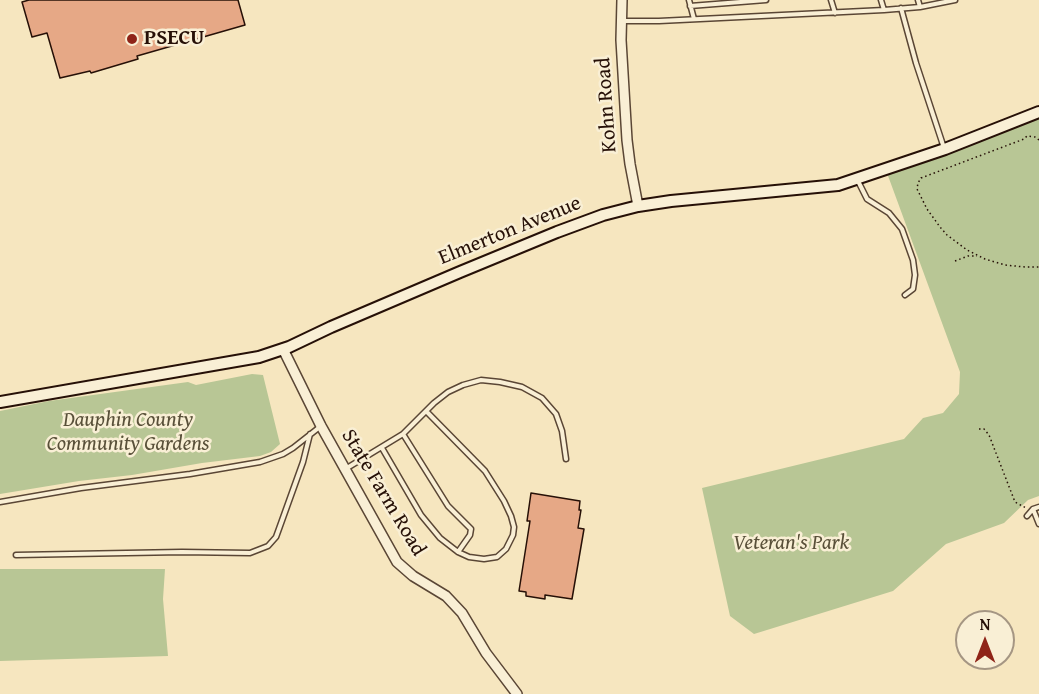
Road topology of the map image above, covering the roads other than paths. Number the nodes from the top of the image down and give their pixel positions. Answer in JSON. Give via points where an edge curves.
{"nodes":[{"id":1,"x":622,"y":0,"type":"edge"},
{"id":2,"x":688,"y":0,"type":"edge"},
{"id":3,"x":766,"y":0,"type":"edge"},
{"id":4,"x":831,"y":0,"type":"edge"},
{"id":5,"x":881,"y":0,"type":"edge"},
{"id":6,"x":918,"y":0,"type":"edge"},
{"id":7,"x":955,"y":0,"type":"edge"},
{"id":8,"x":690,"y":6,"type":"junction"},
{"id":9,"x":920,"y":7,"type":"junction"},
{"id":10,"x":901,"y":8,"type":"junction"},
{"id":11,"x":884,"y":10,"type":"junction"},
{"id":12,"x":835,"y":13,"type":"junction"},
{"id":13,"x":694,"y":20,"type":"junction"},
{"id":14,"x":620,"y":21,"type":"junction"},
{"id":15,"x":1039,"y":112,"type":"edge"},
{"id":16,"x":945,"y":148,"type":"junction"},
{"id":17,"x":856,"y":178,"type":"junction"},
{"id":18,"x":638,"y":206,"type":"junction"},
{"id":19,"x":904,"y":295,"type":"dead end"},
{"id":20,"x":283,"y":349,"type":"junction"},
{"id":21,"x":0,"y":402,"type":"edge"},
{"id":22,"x":426,"y":411,"type":"junction"},
{"id":23,"x":321,"y":426,"type":"junction"},
{"id":24,"x":310,"y":434,"type":"junction"},
{"id":25,"x":403,"y":434,"type":"junction"},
{"id":26,"x":382,"y":448,"type":"junction"},
{"id":27,"x":566,"y":459,"type":"dead end"},
{"id":28,"x":346,"y":469,"type":"junction"},
{"id":29,"x":0,"y":502,"type":"edge"},
{"id":30,"x":1039,"y":507,"type":"edge"},
{"id":31,"x":1033,"y":509,"type":"junction"},
{"id":32,"x":1027,"y":516,"type":"dead end"},
{"id":33,"x":1039,"y":524,"type":"edge"},
{"id":34,"x":458,"y":552,"type":"junction"},
{"id":35,"x":16,"y":555,"type":"dead end"},
{"id":36,"x":517,"y":694,"type":"edge"}],
"edges":[{"from":1,"to":14,"type":"street","name":"Kohn Road"},
{"from":2,"to":8,"type":"lane"},
{"from":3,"to":8,"type":"lane"},
{"from":4,"to":12,"type":"lane"},
{"from":5,"to":11,"type":"lane"},
{"from":6,"to":9,"type":"lane"},
{"from":7,"to":9,"type":"lane"},
{"from":8,"to":13,"type":"lane"},
{"from":9,"to":10,"type":"lane"},
{"from":10,"to":11,"type":"lane"},
{"from":10,"to":16,"type":"lane"},
{"from":11,"to":12,"type":"lane"},
{"from":12,"to":13,"type":"lane"},
{"from":13,"to":14,"type":"lane"},
{"from":14,"to":18,"type":"street","name":"Kohn Road","via":[[627,140]]},
{"from":15,"to":16,"type":"main road","name":"Elmerton Avenue"},
{"from":16,"to":17,"type":"main road","name":"Elmerton Avenue"},
{"from":17,"to":18,"type":"main road","name":"Elmerton Avenue","via":[[838,185]]},
{"from":17,"to":19,"type":"lane","via":[[867,199],[889,213],[902,229],[915,275],[912,289]]},
{"from":18,"to":20,"type":"main road","name":"Elmerton Avenue","via":[[557,232]]},
{"from":20,"to":21,"type":"main road","name":"Elmerton Avenue","via":[[259,357]]},
{"from":20,"to":23,"type":"street","name":"State Farm Road"},
{"from":22,"to":25,"type":"lane"},
{"from":22,"to":27,"type":"lane","via":[[448,392],[481,380],[522,387],[542,398],[556,414]]},
{"from":22,"to":34,"type":"lane","via":[[485,471],[504,501],[514,527],[506,549],[497,557],[476,558]]},
{"from":23,"to":24,"type":"lane"},
{"from":23,"to":28,"type":"street","name":"State Farm Road"},
{"from":24,"to":29,"type":"lane","via":[[283,454],[260,462]]},
{"from":24,"to":35,"type":"lane","via":[[276,537],[268,546],[250,553]]},
{"from":25,"to":26,"type":"lane"},
{"from":25,"to":34,"type":"lane","via":[[448,506],[471,529]]},
{"from":26,"to":28,"type":"lane"},
{"from":26,"to":34,"type":"lane","via":[[421,515]]},
{"from":28,"to":36,"type":"street","name":"State Farm Road","via":[[398,562],[446,596],[462,613],[486,654]]},
{"from":30,"to":31,"type":"lane"},
{"from":31,"to":32,"type":"lane"},
{"from":31,"to":33,"type":"lane"}]}
